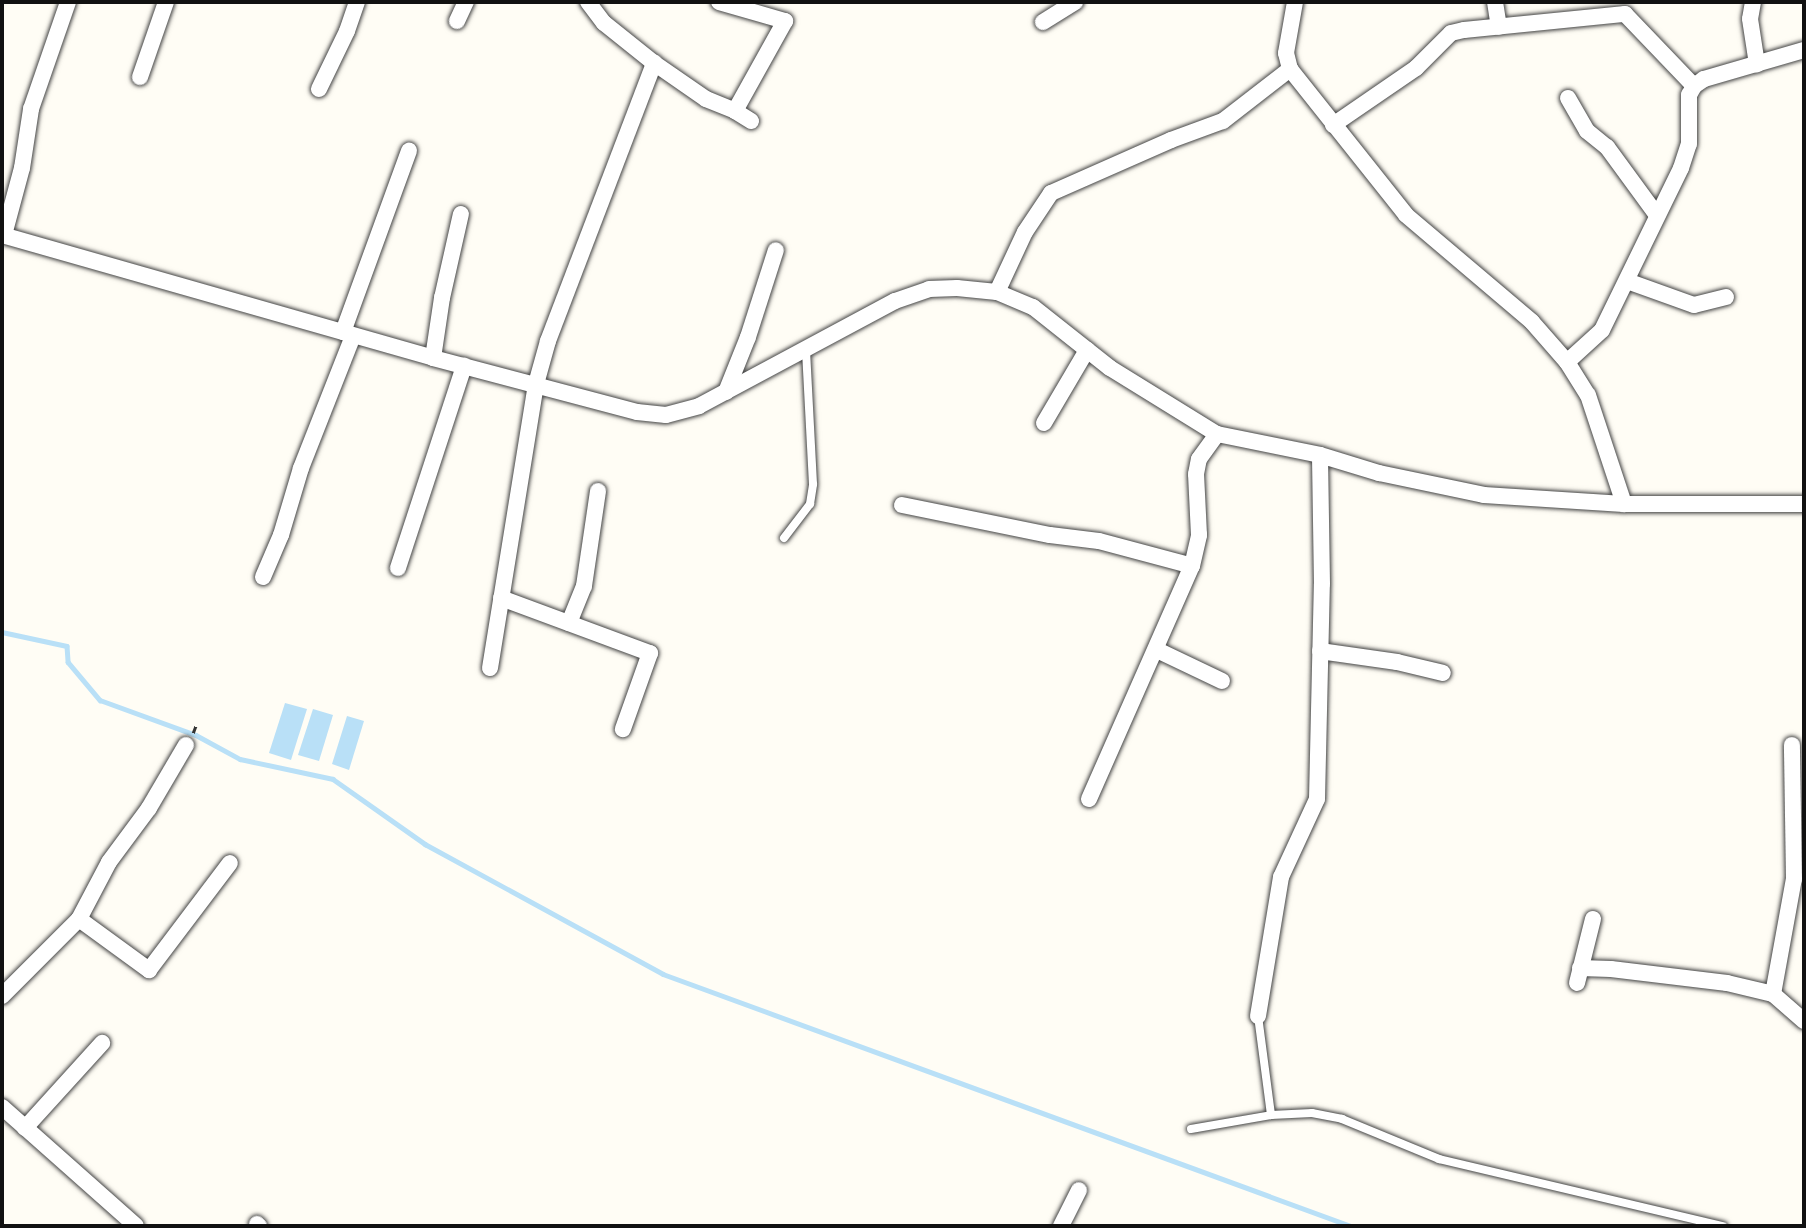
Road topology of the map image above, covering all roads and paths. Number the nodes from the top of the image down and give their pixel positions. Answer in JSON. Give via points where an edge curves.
{"nodes":[{"id":1,"x":68,"y":2,"type":"edge"},
{"id":2,"x":166,"y":2,"type":"edge"},
{"id":3,"x":357,"y":2,"type":"edge"},
{"id":4,"x":466,"y":2,"type":"edge"},
{"id":5,"x":588,"y":2,"type":"edge"},
{"id":6,"x":719,"y":2,"type":"edge"},
{"id":7,"x":1076,"y":2,"type":"edge"},
{"id":8,"x":1295,"y":2,"type":"edge"},
{"id":9,"x":1496,"y":2,"type":"edge"},
{"id":10,"x":1753,"y":2,"type":"edge"},
{"id":11,"x":457,"y":21,"type":"dead end"},
{"id":12,"x":1043,"y":22,"type":"dead end"},
{"id":13,"x":1499,"y":27,"type":"junction"},
{"id":14,"x":1804,"y":50,"type":"edge"},
{"id":15,"x":654,"y":63,"type":"junction"},
{"id":16,"x":1758,"y":64,"type":"junction"},
{"id":17,"x":1290,"y":69,"type":"junction"},
{"id":18,"x":140,"y":77,"type":"dead end"},
{"id":19,"x":1694,"y":86,"type":"junction"},
{"id":20,"x":319,"y":89,"type":"dead end"},
{"id":21,"x":1568,"y":98,"type":"dead end"},
{"id":22,"x":735,"y":111,"type":"junction"},
{"id":23,"x":751,"y":121,"type":"dead end"},
{"id":24,"x":1334,"y":125,"type":"junction"},
{"id":25,"x":409,"y":151,"type":"dead end"},
{"id":26,"x":461,"y":214,"type":"dead end"},
{"id":27,"x":1656,"y":214,"type":"junction"},
{"id":28,"x":3,"y":235,"type":"edge"},
{"id":29,"x":776,"y":250,"type":"dead end"},
{"id":30,"x":1627,"y":281,"type":"junction"},
{"id":31,"x":997,"y":292,"type":"junction"},
{"id":32,"x":1727,"y":297,"type":"dead end"},
{"id":33,"x":348,"y":334,"type":"junction"},
{"id":34,"x":806,"y":350,"type":"junction"},
{"id":35,"x":1087,"y":350,"type":"junction"},
{"id":36,"x":433,"y":358,"type":"junction"},
{"id":37,"x":1567,"y":362,"type":"junction"},
{"id":38,"x":464,"y":366,"type":"junction"},
{"id":39,"x":536,"y":384,"type":"junction"},
{"id":40,"x":726,"y":392,"type":"junction"},
{"id":41,"x":1044,"y":423,"type":"dead end"},
{"id":42,"x":1217,"y":435,"type":"junction"},
{"id":43,"x":1320,"y":455,"type":"junction"},
{"id":44,"x":598,"y":491,"type":"dead end"},
{"id":45,"x":1624,"y":504,"type":"junction"},
{"id":46,"x":1804,"y":504,"type":"edge"},
{"id":47,"x":902,"y":505,"type":"dead end"},
{"id":48,"x":785,"y":538,"type":"dead end"},
{"id":49,"x":1192,"y":566,"type":"junction"},
{"id":50,"x":398,"y":568,"type":"dead end"},
{"id":51,"x":263,"y":577,"type":"dead end"},
{"id":52,"x":501,"y":598,"type":"junction"},
{"id":53,"x":569,"y":623,"type":"junction"},
{"id":54,"x":1157,"y":650,"type":"junction"},
{"id":55,"x":1320,"y":651,"type":"junction"},
{"id":56,"x":490,"y":668,"type":"dead end"},
{"id":57,"x":1443,"y":673,"type":"dead end"},
{"id":58,"x":1222,"y":681,"type":"dead end"},
{"id":59,"x":196,"y":726,"type":"dead end"},
{"id":60,"x":623,"y":729,"type":"dead end"},
{"id":61,"x":190,"y":738,"type":"joint"},
{"id":62,"x":1792,"y":745,"type":"dead end"},
{"id":63,"x":1089,"y":799,"type":"dead end"},
{"id":64,"x":230,"y":863,"type":"dead end"},
{"id":65,"x":79,"y":919,"type":"junction"},
{"id":66,"x":1592,"y":919,"type":"dead end"},
{"id":67,"x":1773,"y":994,"type":"junction"},
{"id":68,"x":2,"y":996,"type":"edge"},
{"id":69,"x":1258,"y":1017,"type":"joint"},
{"id":70,"x":1804,"y":1021,"type":"edge"},
{"id":71,"x":102,"y":1043,"type":"dead end"},
{"id":72,"x":2,"y":1107,"type":"edge"},
{"id":73,"x":1271,"y":1115,"type":"junction"},
{"id":74,"x":25,"y":1128,"type":"junction"},
{"id":75,"x":1191,"y":1129,"type":"dead end"},
{"id":76,"x":1079,"y":1190,"type":"dead end"},
{"id":77,"x":136,"y":1226,"type":"edge"},
{"id":78,"x":1061,"y":1226,"type":"edge"},
{"id":79,"x":1723,"y":1226,"type":"edge"}],
"edges":[{"from":1,"to":28,"type":"street","via":[[31,109],[22,168]]},
{"from":2,"to":18,"type":"street"},
{"from":3,"to":20,"type":"street"},
{"from":4,"to":11,"type":"street"},
{"from":5,"to":15,"type":"street","via":[[604,23]]},
{"from":6,"to":22,"type":"street","via":[[785,21]]},
{"from":7,"to":12,"type":"street"},
{"from":8,"to":17,"type":"street","via":[[1286,53]]},
{"from":9,"to":13,"type":"street"},
{"from":10,"to":16,"type":"street"},
{"from":13,"to":19,"type":"street","via":[[1625,14]]},
{"from":13,"to":24,"type":"street","via":[[1451,33],[1416,68]]},
{"from":14,"to":16,"type":"street"},
{"from":15,"to":22,"type":"street","via":[[706,99]]},
{"from":15,"to":39,"type":"street","via":[[569,282]]},
{"from":16,"to":19,"type":"street"},
{"from":17,"to":24,"type":"street"},
{"from":17,"to":31,"type":"street","via":[[1223,121],[1051,193],[1025,232]]},
{"from":19,"to":27,"type":"street","via":[[1689,95],[1686,156]]},
{"from":21,"to":27,"type":"street","via":[[1587,131],[1607,147]]},
{"from":22,"to":23,"type":"street"},
{"from":24,"to":37,"type":"street","via":[[1406,215],[1532,322]]},
{"from":25,"to":33,"type":"street"},
{"from":26,"to":36,"type":"street"},
{"from":27,"to":30,"type":"street"},
{"from":28,"to":33,"type":"street"},
{"from":29,"to":40,"type":"street"},
{"from":30,"to":32,"type":"street","via":[[1694,305]]},
{"from":30,"to":37,"type":"street","via":[[1602,330]]},
{"from":31,"to":34,"type":"street","via":[[929,289],[895,301]]},
{"from":31,"to":35,"type":"street","via":[[1033,307]]},
{"from":33,"to":36,"type":"street"},
{"from":33,"to":51,"type":"street"},
{"from":34,"to":40,"type":"street"},
{"from":34,"to":48,"type":"lane","via":[[813,484],[810,504]]},
{"from":35,"to":41,"type":"street"},
{"from":35,"to":42,"type":"street"},
{"from":36,"to":38,"type":"street"},
{"from":37,"to":45,"type":"street","via":[[1588,395]]},
{"from":38,"to":39,"type":"street"},
{"from":38,"to":50,"type":"street"},
{"from":39,"to":40,"type":"street","via":[[637,412],[666,415],[684,412]]},
{"from":39,"to":52,"type":"street"},
{"from":42,"to":43,"type":"street"},
{"from":42,"to":49,"type":"street","via":[[1199,459],[1196,474],[1199,535]]},
{"from":43,"to":45,"type":"street","via":[[1379,473],[1484,495]]},
{"from":43,"to":55,"type":"street"},
{"from":44,"to":53,"type":"street","via":[[584,586]]},
{"from":45,"to":46,"type":"street"},
{"from":47,"to":49,"type":"street","via":[[1099,541]]},
{"from":49,"to":54,"type":"street"},
{"from":52,"to":53,"type":"street"},
{"from":52,"to":56,"type":"street"},
{"from":53,"to":60,"type":"street","via":[[650,653]]},
{"from":54,"to":58,"type":"street"},
{"from":54,"to":63,"type":"street"},
{"from":55,"to":57,"type":"street"},
{"from":55,"to":69,"type":"street","via":[[1317,799],[1281,877]]},
{"from":59,"to":61,"type":"path"},
{"from":61,"to":65,"type":"street","via":[[149,808],[108,862]]},
{"from":62,"to":67,"type":"street","via":[[1794,879]]},
{"from":64,"to":65,"type":"street","via":[[149,970]]},
{"from":65,"to":68,"type":"street"},
{"from":66,"to":67,"type":"street","via":[[1579,975],[1611,969],[1727,983]]},
{"from":67,"to":70,"type":"street"},
{"from":69,"to":73,"type":"lane"},
{"from":71,"to":74,"type":"street"},
{"from":72,"to":74,"type":"street"},
{"from":73,"to":75,"type":"lane"},
{"from":73,"to":79,"type":"lane","via":[[1312,1113],[1342,1119],[1439,1160]]},
{"from":74,"to":77,"type":"street"},
{"from":76,"to":78,"type":"street"}]}
